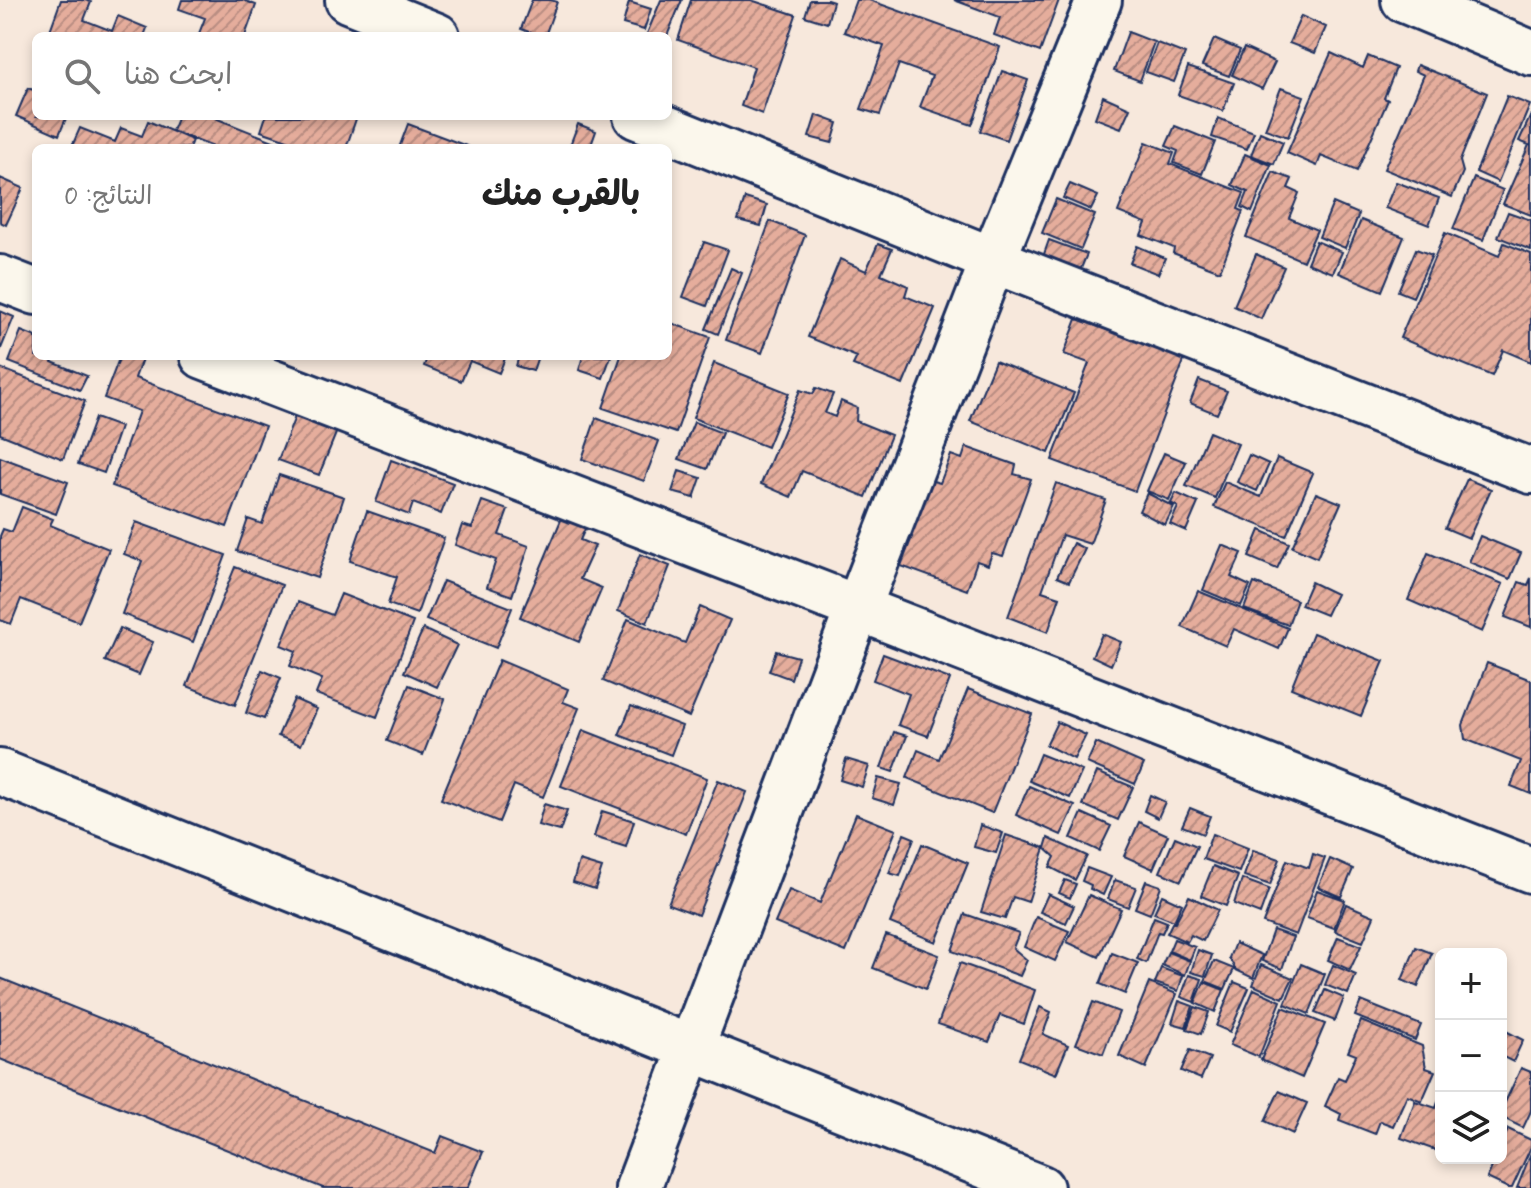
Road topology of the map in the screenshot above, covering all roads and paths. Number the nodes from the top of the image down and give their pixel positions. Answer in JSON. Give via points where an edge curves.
{"nodes":[{"id":1,"x":348,"y":0,"type":"edge"},
{"id":2,"x":1099,"y":0,"type":"edge"},
{"id":3,"x":1404,"y":0,"type":"edge"},
{"id":4,"x":427,"y":32,"type":"edge"},
{"id":5,"x":1531,"y":53,"type":"edge"},
{"id":6,"x":646,"y":120,"type":"edge"},
{"id":7,"x":993,"y":260,"type":"junction"},
{"id":8,"x":0,"y":278,"type":"edge"},
{"id":9,"x":32,"y":290,"type":"edge"},
{"id":10,"x":213,"y":360,"type":"edge"},
{"id":11,"x":1531,"y":471,"type":"edge"},
{"id":12,"x":858,"y":608,"type":"junction"},
{"id":13,"x":0,"y":772,"type":"edge"},
{"id":14,"x":1531,"y":870,"type":"edge"},
{"id":15,"x":692,"y":1049,"type":"junction"},
{"id":16,"x":638,"y":1188,"type":"edge"},
{"id":17,"x":1041,"y":1188,"type":"edge"}],
"edges":[{"from":1,"to":4,"type":"street"},
{"from":2,"to":7,"type":"street"},
{"from":3,"to":5,"type":"street"},
{"from":6,"to":7,"type":"street"},
{"from":7,"to":11,"type":"street"},
{"from":7,"to":12,"type":"street"},
{"from":8,"to":9,"type":"street"},
{"from":10,"to":12,"type":"street"},
{"from":12,"to":14,"type":"street"},
{"from":12,"to":15,"type":"street"},
{"from":13,"to":15,"type":"street"},
{"from":15,"to":16,"type":"street"},
{"from":15,"to":17,"type":"street"}]}
